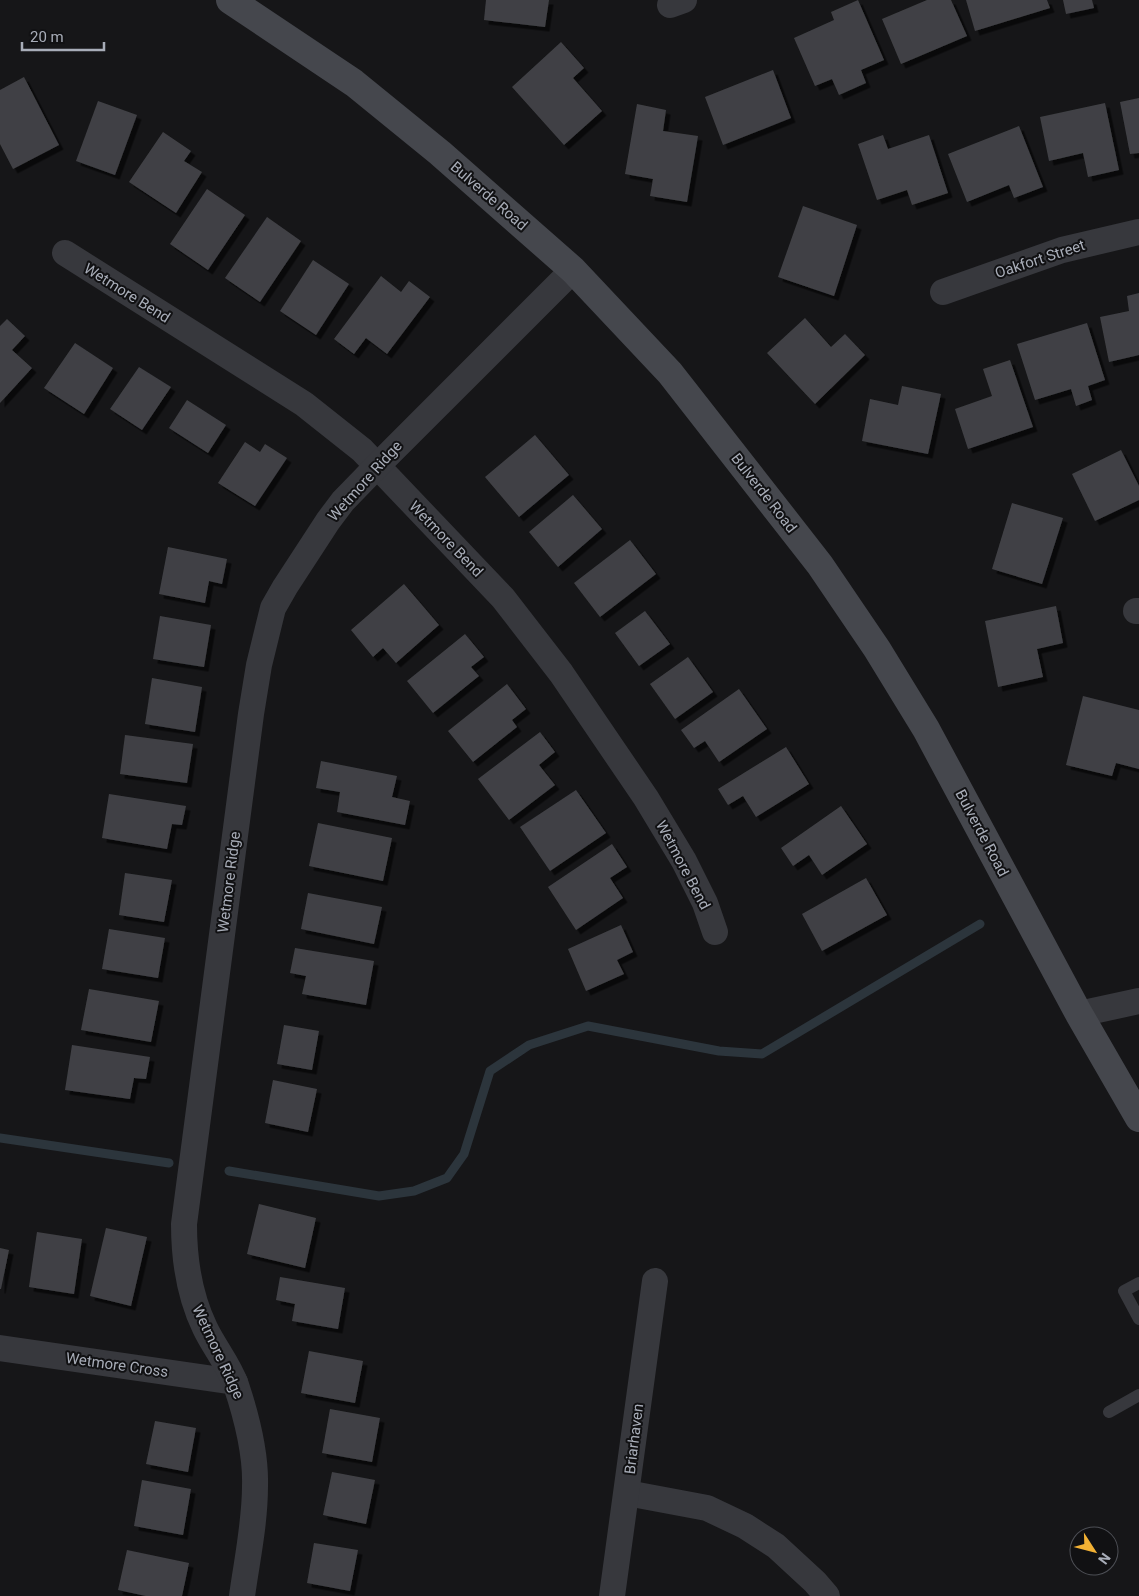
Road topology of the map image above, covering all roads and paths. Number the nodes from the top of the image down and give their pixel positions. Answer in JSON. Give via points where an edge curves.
{"nodes":[{"id":1,"x":230,"y":0,"type":"edge"},
{"id":2,"x":1139,"y":232,"type":"edge"},
{"id":3,"x":65,"y":253,"type":"dead end"},
{"id":4,"x":573,"y":270,"type":"junction"},
{"id":5,"x":942,"y":292,"type":"dead end"},
{"id":6,"x":377,"y":466,"type":"junction"},
{"id":7,"x":715,"y":932,"type":"dead end"},
{"id":8,"x":1139,"y":1001,"type":"edge"},
{"id":9,"x":1079,"y":1014,"type":"junction"},
{"id":10,"x":1139,"y":1118,"type":"edge"},
{"id":11,"x":655,"y":1281,"type":"dead end"},
{"id":12,"x":1139,"y":1283,"type":"edge"},
{"id":13,"x":1139,"y":1319,"type":"edge"},
{"id":14,"x":0,"y":1348,"type":"edge"},
{"id":15,"x":235,"y":1382,"type":"junction"},
{"id":16,"x":1139,"y":1395,"type":"edge"},
{"id":17,"x":1109,"y":1412,"type":"dead end"},
{"id":18,"x":627,"y":1493,"type":"junction"},
{"id":19,"x":242,"y":1596,"type":"edge"},
{"id":20,"x":612,"y":1596,"type":"edge"},
{"id":21,"x":827,"y":1596,"type":"edge"}],
"edges":[{"from":1,"to":4,"type":"main road","name":"Bulverde Road","via":[[354,83],[440,153]]},
{"from":2,"to":5,"type":"street","name":"Oakfort Street","via":[[1062,250]]},
{"from":3,"to":6,"type":"street","name":"Wetmore Bend","via":[[304,404]]},
{"from":4,"to":6,"type":"street","name":"Wetmore Ridge"},
{"from":4,"to":9,"type":"main road","name":"Bulverde Road","via":[[670,373],[820,565],[926,729]]},
{"from":6,"to":7,"type":"street","name":"Wetmore Bend","via":[[503,598],[562,673],[684,861],[706,903]]},
{"from":6,"to":15,"type":"street","name":"Wetmore Ridge","via":[[328,521],[274,608],[259,665],[251,714],[184,1224],[184,1251],[191,1293],[205,1328]]},
{"from":8,"to":9,"type":"street"},
{"from":9,"to":10,"type":"main road","name":"Bulverde Road"},
{"from":11,"to":18,"type":"street","name":"Briarhaven"},
{"from":12,"to":13,"type":"lane","via":[[1124,1291]]},
{"from":14,"to":15,"type":"street","name":"Wetmore Cross"},
{"from":15,"to":19,"type":"street","name":"Wetmore Ridge","via":[[248,1426],[256,1484]]},
{"from":16,"to":17,"type":"lane"},
{"from":18,"to":20,"type":"street","name":"Briarhaven"},
{"from":18,"to":21,"type":"street","via":[[707,1508],[745,1526],[776,1546]]}]}
